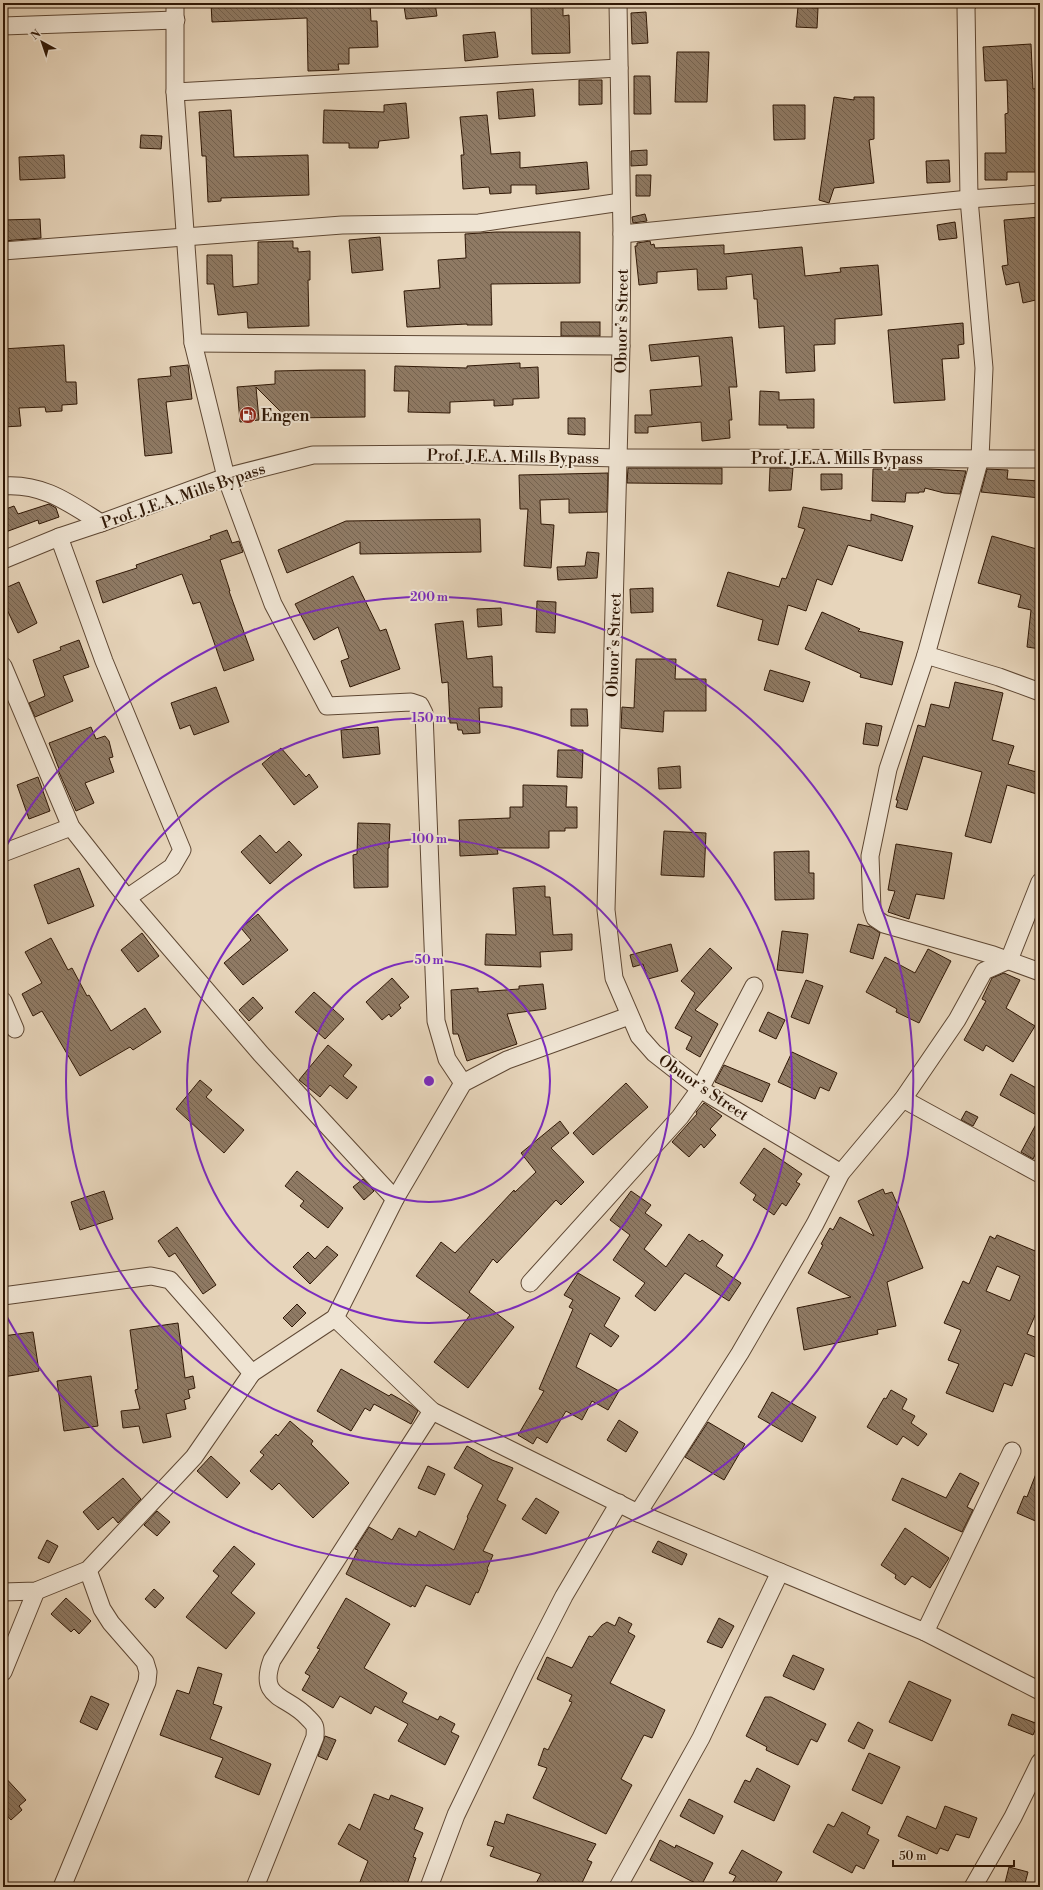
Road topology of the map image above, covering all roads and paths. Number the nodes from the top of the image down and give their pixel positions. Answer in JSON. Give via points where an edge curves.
{"nodes":[{"id":1,"x":618,"y":3,"type":"edge"},
{"id":2,"x":968,"y":3,"type":"edge"},
{"id":3,"x":175,"y":11,"type":"edge"},
{"id":4,"x":3,"y":26,"type":"edge"},
{"id":5,"x":619,"y":68,"type":"junction"},
{"id":6,"x":175,"y":92,"type":"junction"},
{"id":7,"x":1040,"y":194,"type":"edge"},
{"id":8,"x":969,"y":199,"type":"junction"},
{"id":9,"x":621,"y":202,"type":"junction"},
{"id":10,"x":622,"y":234,"type":"junction"},
{"id":11,"x":185,"y":238,"type":"junction"},
{"id":12,"x":3,"y":251,"type":"edge"},
{"id":13,"x":193,"y":343,"type":"junction"},
{"id":14,"x":621,"y":346,"type":"junction"},
{"id":15,"x":618,"y":458,"type":"junction"},
{"id":16,"x":980,"y":458,"type":"junction"},
{"id":17,"x":1040,"y":459,"type":"edge"},
{"id":18,"x":226,"y":477,"type":"junction"},
{"id":19,"x":3,"y":486,"type":"edge"},
{"id":20,"x":101,"y":524,"type":"junction"},
{"id":21,"x":59,"y":537,"type":"junction"},
{"id":22,"x":3,"y":560,"type":"edge"},
{"id":23,"x":926,"y":655,"type":"junction"},
{"id":24,"x":3,"y":666,"type":"edge"},
{"id":25,"x":1040,"y":692,"type":"edge"},
{"id":26,"x":71,"y":827,"type":"junction"},
{"id":27,"x":3,"y":853,"type":"edge"},
{"id":28,"x":1040,"y":882,"type":"edge"},
{"id":29,"x":127,"y":898,"type":"junction"},
{"id":30,"x":1009,"y":960,"type":"junction"},
{"id":31,"x":1040,"y":972,"type":"edge"},
{"id":32,"x":754,"y":986,"type":"dead end"},
{"id":33,"x":3,"y":1001,"type":"edge"},
{"id":34,"x":629,"y":1016,"type":"junction"},
{"id":35,"x":16,"y":1029,"type":"dead end"},
{"id":36,"x":463,"y":1082,"type":"junction"},
{"id":37,"x":700,"y":1089,"type":"junction"},
{"id":38,"x":903,"y":1099,"type":"junction"},
{"id":39,"x":841,"y":1173,"type":"junction"},
{"id":40,"x":1040,"y":1174,"type":"edge"},
{"id":41,"x":394,"y":1199,"type":"junction"},
{"id":42,"x":530,"y":1284,"type":"dead end"},
{"id":43,"x":3,"y":1296,"type":"edge"},
{"id":44,"x":335,"y":1318,"type":"junction"},
{"id":45,"x":252,"y":1373,"type":"junction"},
{"id":46,"x":432,"y":1411,"type":"junction"},
{"id":47,"x":1012,"y":1451,"type":"dead end"},
{"id":48,"x":619,"y":1503,"type":"junction"},
{"id":49,"x":638,"y":1513,"type":"junction"},
{"id":50,"x":88,"y":1570,"type":"junction"},
{"id":51,"x":780,"y":1572,"type":"junction"},
{"id":52,"x":36,"y":1591,"type":"junction"},
{"id":53,"x":3,"y":1592,"type":"edge"},
{"id":54,"x":925,"y":1632,"type":"junction"},
{"id":55,"x":3,"y":1672,"type":"edge"},
{"id":56,"x":1040,"y":1691,"type":"edge"},
{"id":57,"x":1040,"y":1762,"type":"edge"},
{"id":58,"x":62,"y":1887,"type":"edge"},
{"id":59,"x":255,"y":1887,"type":"edge"},
{"id":60,"x":429,"y":1887,"type":"edge"},
{"id":61,"x":618,"y":1887,"type":"edge"},
{"id":62,"x":973,"y":1887,"type":"edge"}],
"edges":[{"from":1,"to":5,"type":"street","name":"Obuor’s Street"},
{"from":2,"to":8,"type":"street","via":[[966,7]]},
{"from":3,"to":4,"type":"street"},
{"from":3,"to":6,"type":"street"},
{"from":5,"to":6,"type":"street"},
{"from":5,"to":9,"type":"street","name":"Obuor’s Street"},
{"from":6,"to":11,"type":"street"},
{"from":7,"to":8,"type":"street"},
{"from":8,"to":10,"type":"street"},
{"from":8,"to":16,"type":"street","via":[[984,368]]},
{"from":9,"to":10,"type":"street","name":"Obuor’s Street"},
{"from":9,"to":11,"type":"street","via":[[479,223],[342,225]]},
{"from":10,"to":14,"type":"street","name":"Obuor’s Street"},
{"from":11,"to":12,"type":"street"},
{"from":11,"to":13,"type":"street"},
{"from":13,"to":14,"type":"street"},
{"from":13,"to":18,"type":"street"},
{"from":14,"to":15,"type":"street","name":"Obuor’s Street"},
{"from":15,"to":16,"type":"street","name":"Prof. J.E.A. Mills Bypass"},
{"from":15,"to":18,"type":"street","name":"Prof. J.E.A. Mills Bypass","via":[[453,454],[313,455]]},
{"from":15,"to":34,"type":"street","name":"Obuor’s Street","via":[[606,910],[614,978]]},
{"from":16,"to":17,"type":"street","name":"Prof. J.E.A. Mills Bypass"},
{"from":16,"to":23,"type":"street"},
{"from":18,"to":20,"type":"street","name":"Prof. J.E.A. Mills Bypass"},
{"from":18,"to":36,"type":"street","via":[[273,604],[327,706],[411,702],[420,704],[424,712],[436,1021],[447,1059]]},
{"from":19,"to":20,"type":"street","via":[[18,485],[55,495]]},
{"from":20,"to":21,"type":"street","name":"Prof. J.E.A. Mills Bypass"},
{"from":21,"to":22,"type":"street","name":"Prof. J.E.A. Mills Bypass"},
{"from":21,"to":29,"type":"street","via":[[104,660],[182,850],[172,867]]},
{"from":23,"to":25,"type":"street"},
{"from":23,"to":30,"type":"street","via":[[888,769],[870,856],[872,909],[875,918],[884,924]]},
{"from":24,"to":26,"type":"street"},
{"from":26,"to":27,"type":"street"},
{"from":26,"to":29,"type":"street"},
{"from":28,"to":30,"type":"street"},
{"from":29,"to":41,"type":"street","via":[[266,1060]]},
{"from":30,"to":31,"type":"street"},
{"from":30,"to":38,"type":"street","via":[[984,971],[957,1020]]},
{"from":32,"to":37,"type":"street"},
{"from":33,"to":35,"type":"street"},
{"from":34,"to":36,"type":"street","via":[[507,1060]]},
{"from":34,"to":37,"type":"street","name":"Obuor’s Street","via":[[639,1036],[654,1053]]},
{"from":36,"to":41,"type":"street"},
{"from":37,"to":39,"type":"street","name":"Obuor’s Street"},
{"from":37,"to":42,"type":"street","via":[[680,1116]]},
{"from":38,"to":39,"type":"street"},
{"from":38,"to":40,"type":"street"},
{"from":39,"to":49,"type":"street","via":[[815,1224],[740,1353]]},
{"from":41,"to":44,"type":"street"},
{"from":43,"to":45,"type":"street","via":[[151,1276],[170,1280]]},
{"from":44,"to":45,"type":"street"},
{"from":44,"to":46,"type":"street"},
{"from":45,"to":50,"type":"street","via":[[194,1457]]},
{"from":46,"to":48,"type":"street"},
{"from":46,"to":59,"type":"street","via":[[272,1660],[268,1671],[268,1684],[274,1693],[304,1714],[314,1725],[315,1737]]},
{"from":47,"to":54,"type":"street"},
{"from":48,"to":49,"type":"street"},
{"from":48,"to":60,"type":"street","via":[[564,1596],[526,1670],[456,1815]]},
{"from":49,"to":51,"type":"street"},
{"from":50,"to":52,"type":"street"},
{"from":50,"to":58,"type":"street","via":[[102,1609],[110,1623],[144,1662],[148,1672],[147,1682]]},
{"from":51,"to":54,"type":"street"},
{"from":51,"to":61,"type":"street","via":[[701,1738]]},
{"from":52,"to":53,"type":"street"},
{"from":52,"to":55,"type":"street"},
{"from":54,"to":56,"type":"street"},
{"from":57,"to":62,"type":"street","via":[[1013,1817]]}]}
